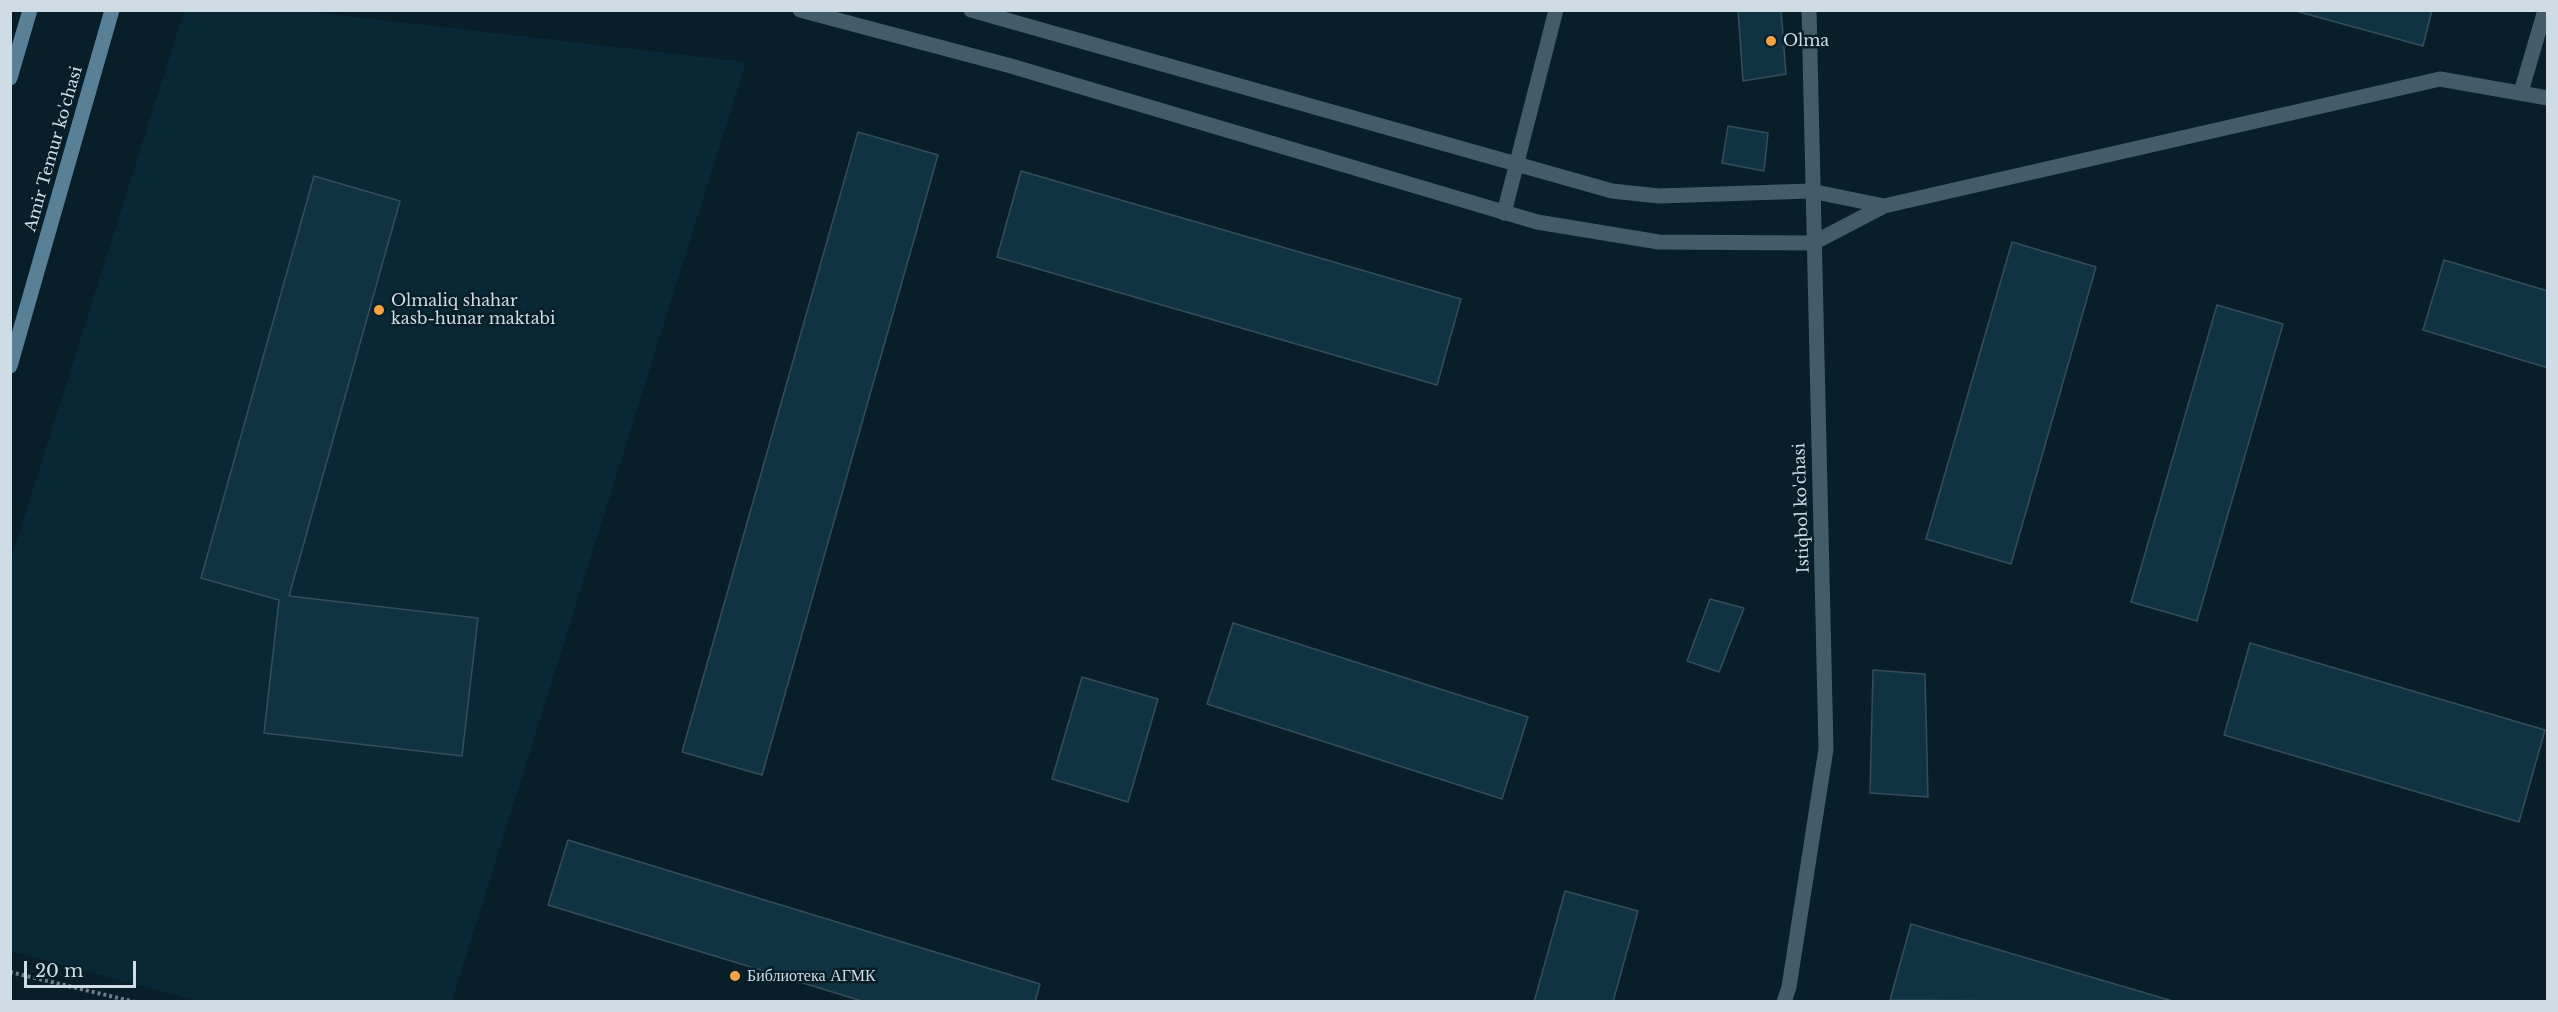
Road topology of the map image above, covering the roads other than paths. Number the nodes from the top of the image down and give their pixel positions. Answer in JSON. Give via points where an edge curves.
{"nodes":[{"id":1,"x":30,"y":10,"type":"edge"},
{"id":2,"x":112,"y":10,"type":"edge"},
{"id":3,"x":800,"y":10,"type":"edge"},
{"id":4,"x":971,"y":10,"type":"edge"},
{"id":5,"x":1556,"y":10,"type":"edge"},
{"id":6,"x":1809,"y":10,"type":"edge"},
{"id":7,"x":2545,"y":10,"type":"edge"},
{"id":8,"x":10,"y":78,"type":"edge"},
{"id":9,"x":2521,"y":92,"type":"junction"},
{"id":10,"x":2547,"y":98,"type":"edge"},
{"id":11,"x":1516,"y":164,"type":"junction"},
{"id":12,"x":1812,"y":191,"type":"junction"},
{"id":13,"x":1884,"y":206,"type":"junction"},
{"id":14,"x":1504,"y":213,"type":"junction"},
{"id":15,"x":1813,"y":243,"type":"junction"},
{"id":16,"x":10,"y":366,"type":"edge"},
{"id":17,"x":1784,"y":1002,"type":"edge"}],
"edges":[{"from":1,"to":8,"type":"main road"},
{"from":2,"to":16,"type":"main road","name":"Amir Temur ko'chasi"},
{"from":3,"to":14,"type":"street","via":[[1022,70]]},
{"from":4,"to":11,"type":"street"},
{"from":5,"to":11,"type":"street"},
{"from":6,"to":12,"type":"street","name":"Istiqbol ko'chasi"},
{"from":7,"to":9,"type":"street"},
{"from":9,"to":10,"type":"street"},
{"from":9,"to":13,"type":"street","via":[[2440,79]]},
{"from":11,"to":12,"type":"street","via":[[1612,191],[1659,196]]},
{"from":11,"to":14,"type":"street"},
{"from":12,"to":13,"type":"street"},
{"from":12,"to":15,"type":"street","name":"Istiqbol ko'chasi"},
{"from":13,"to":15,"type":"street"},
{"from":14,"to":15,"type":"street","via":[[1550,225],[1659,242]]},
{"from":15,"to":17,"type":"street","name":"Istiqbol ko'chasi","via":[[1826,749]]}]}
